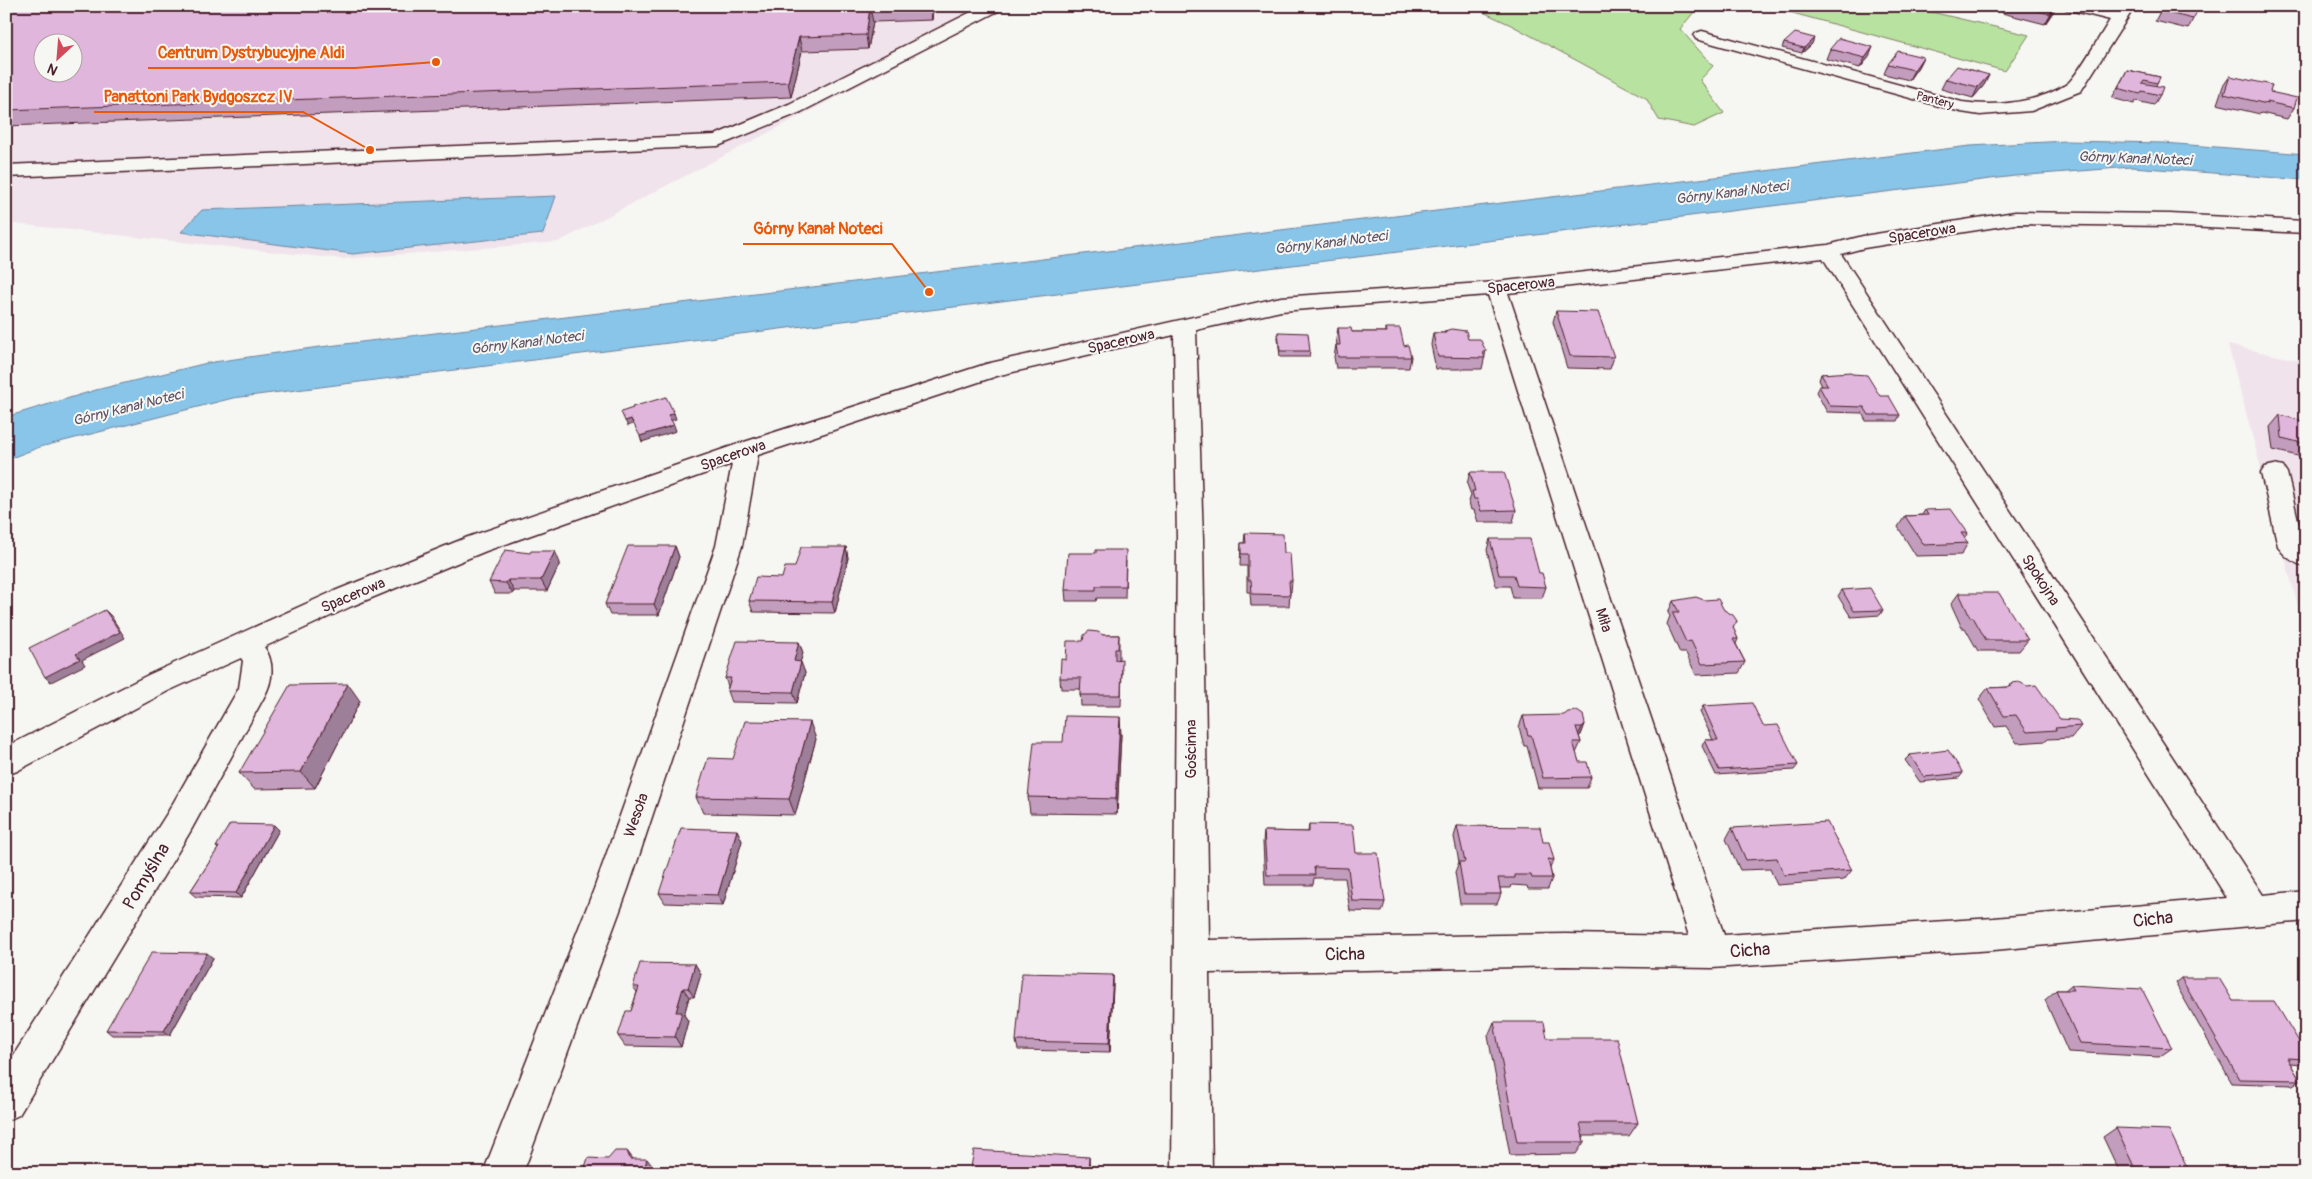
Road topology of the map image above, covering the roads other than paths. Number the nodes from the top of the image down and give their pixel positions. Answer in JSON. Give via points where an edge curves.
{"nodes":[{"id":1,"x":996,"y":6,"type":"edge"},
{"id":2,"x":2072,"y":6,"type":"edge"},
{"id":3,"x":2123,"y":12,"type":"edge"},
{"id":4,"x":1702,"y":36,"type":"dead end"},
{"id":5,"x":6,"y":171,"type":"edge"},
{"id":6,"x":2306,"y":227,"type":"edge"},
{"id":7,"x":1829,"y":251,"type":"junction"},
{"id":8,"x":1496,"y":288,"type":"junction"},
{"id":9,"x":1186,"y":326,"type":"junction"},
{"id":10,"x":747,"y":450,"type":"junction"},
{"id":11,"x":2274,"y":473,"type":"dead end"},
{"id":12,"x":2306,"y":557,"type":"edge"},
{"id":13,"x":246,"y":643,"type":"junction"},
{"id":14,"x":6,"y":762,"type":"edge"},
{"id":15,"x":2306,"y":906,"type":"edge"},
{"id":16,"x":2253,"y":909,"type":"junction"},
{"id":17,"x":1712,"y":952,"type":"junction"},
{"id":18,"x":1192,"y":957,"type":"junction"},
{"id":19,"x":6,"y":1102,"type":"edge"},
{"id":20,"x":503,"y":1173,"type":"edge"},
{"id":21,"x":1192,"y":1173,"type":"edge"}],
"edges":[{"from":1,"to":5,"type":"street","via":[[795,108],[718,140]]},
{"from":2,"to":3,"type":"street"},
{"from":3,"to":4,"type":"street","name":"Pantery","via":[[2075,87],[2031,106],[1980,110]]},
{"from":6,"to":7,"type":"street","name":"Spacerowa","via":[[2170,220],[2015,218],[1863,242]]},
{"from":7,"to":8,"type":"street","name":"Spacerowa"},
{"from":7,"to":16,"type":"street","name":"Spokojna"},
{"from":8,"to":9,"type":"street","name":"Spacerowa","via":[[1280,304]]},
{"from":8,"to":17,"type":"street","name":"Miła"},
{"from":9,"to":10,"type":"street","name":"Spacerowa","via":[[994,369]]},
{"from":9,"to":18,"type":"street","name":"Gościnna"},
{"from":10,"to":13,"type":"street","name":"Spacerowa","via":[[477,544],[342,599]]},
{"from":10,"to":20,"type":"street","name":"Wesoła","via":[[728,546],[611,889]]},
{"from":11,"to":12,"type":"street","via":[[2291,546]]},
{"from":13,"to":14,"type":"street","name":"Spacerowa","via":[[158,683]]},
{"from":13,"to":19,"type":"street","name":"Pomyślna","via":[[258,660],[254,689],[180,822]]},
{"from":15,"to":16,"type":"street","name":"Cicha"},
{"from":16,"to":17,"type":"street","name":"Cicha","via":[[1994,934]]},
{"from":17,"to":18,"type":"street","name":"Cicha","via":[[1565,950]]},
{"from":18,"to":21,"type":"street","name":"Gościnna"}]}
